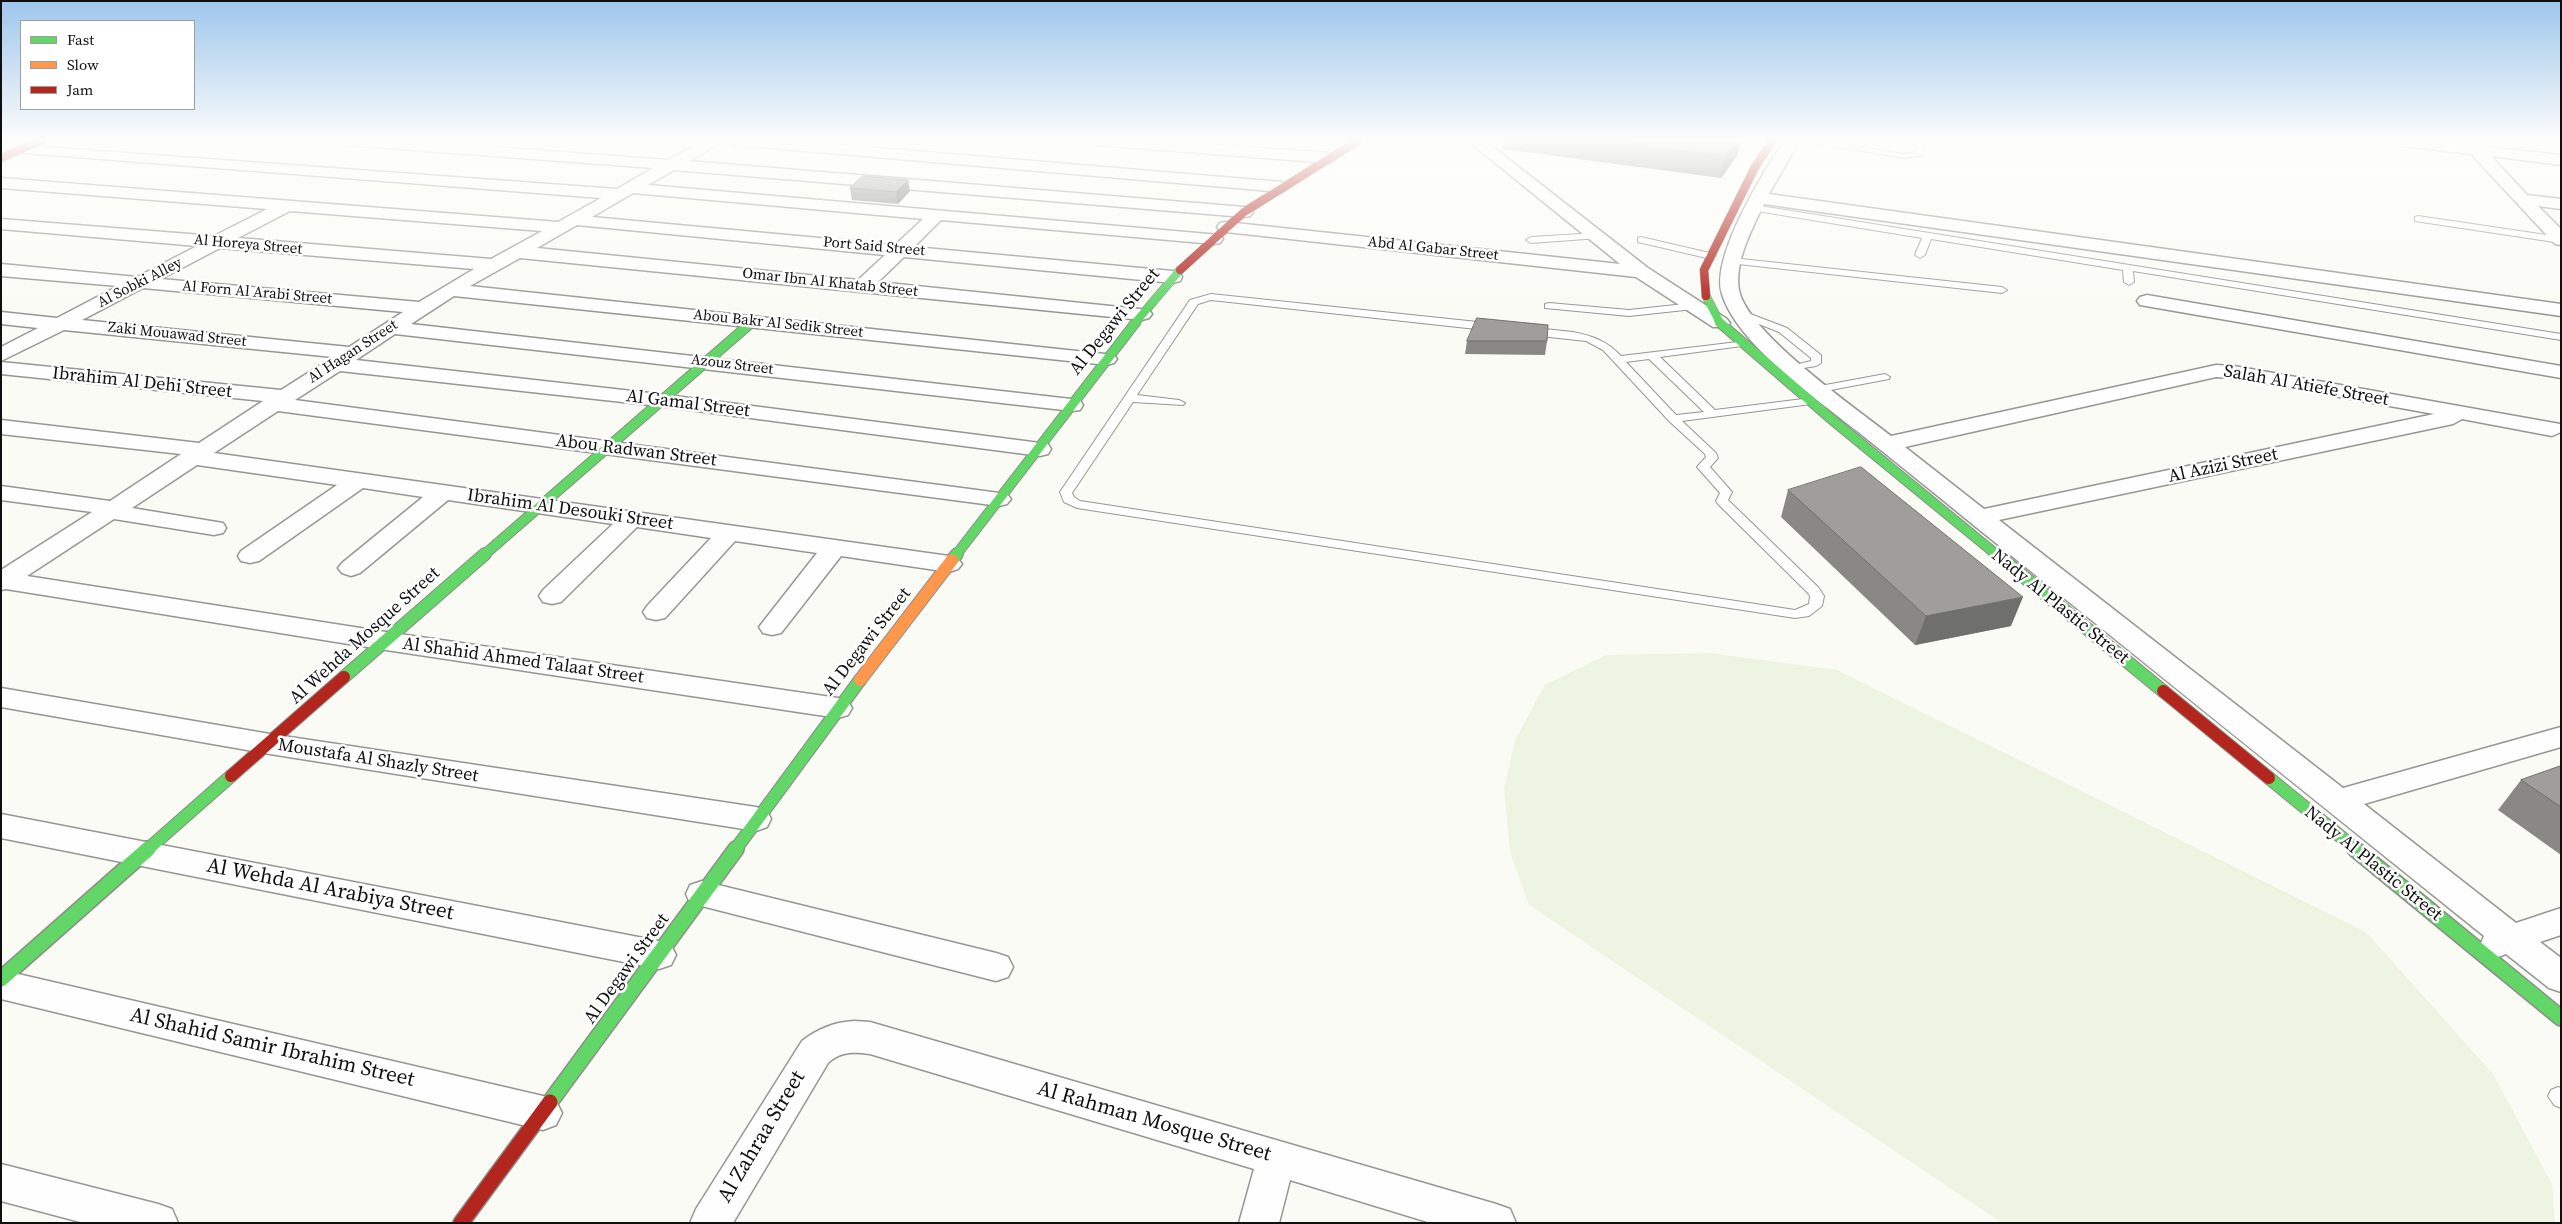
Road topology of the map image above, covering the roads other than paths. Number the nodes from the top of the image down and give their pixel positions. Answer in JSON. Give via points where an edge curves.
{"nodes":[{"id":1,"x":167,"y":197,"type":"edge"},
{"id":2,"x":303,"y":197,"type":"edge"},
{"id":3,"x":614,"y":197,"type":"edge"},
{"id":4,"x":705,"y":197,"type":"edge"},
{"id":5,"x":1073,"y":197,"type":"edge"},
{"id":6,"x":1267,"y":197,"type":"edge"},
{"id":7,"x":1547,"y":197,"type":"edge"},
{"id":8,"x":1744,"y":197,"type":"edge"},
{"id":9,"x":1759,"y":197,"type":"edge"},
{"id":10,"x":2522,"y":199,"type":"joint"},
{"id":11,"x":1756,"y":203,"type":"junction"},
{"id":12,"x":2561,"y":204,"type":"edge"},
{"id":13,"x":284,"y":207,"type":"junction"},
{"id":14,"x":1244,"y":212,"type":"junction"},
{"id":15,"x":938,"y":215,"type":"junction"},
{"id":16,"x":2418,"y":219,"type":"dead end"},
{"id":17,"x":567,"y":223,"type":"junction"},
{"id":18,"x":1,"y":224,"type":"edge"},
{"id":19,"x":1220,"y":233,"type":"junction"},
{"id":20,"x":1928,"y":235,"type":"junction"},
{"id":21,"x":1596,"y":236,"type":"junction"},
{"id":22,"x":2560,"y":239,"type":"edge"},
{"id":23,"x":1531,"y":240,"type":"dead end"},
{"id":24,"x":1641,"y":240,"type":"dead end"},
{"id":25,"x":218,"y":242,"type":"junction"},
{"id":26,"x":901,"y":250,"type":"junction"},
{"id":27,"x":518,"y":252,"type":"junction"},
{"id":28,"x":1920,"y":256,"type":"dead end"},
{"id":29,"x":1722,"y":258,"type":"junction"},
{"id":30,"x":494,"y":265,"type":"junction"},
{"id":31,"x":2128,"y":267,"type":"junction"},
{"id":32,"x":1,"y":270,"type":"edge"},
{"id":33,"x":1641,"y":272,"type":"junction"},
{"id":34,"x":1173,"y":277,"type":"junction"},
{"id":35,"x":141,"y":282,"type":"junction"},
{"id":36,"x":2130,"y":282,"type":"dead end"},
{"id":37,"x":863,"y":286,"type":"junction"},
{"id":38,"x":450,"y":290,"type":"junction"},
{"id":39,"x":2002,"y":290,"type":"dead end"},
{"id":40,"x":2147,"y":301,"type":"dead end"},
{"id":41,"x":1549,"y":306,"type":"dead end"},
{"id":42,"x":1694,"y":306,"type":"junction"},
{"id":43,"x":422,"y":308,"type":"junction"},
{"id":44,"x":2561,"y":310,"type":"edge"},
{"id":45,"x":1142,"y":314,"type":"junction"},
{"id":46,"x":1,"y":318,"type":"edge"},
{"id":47,"x":1730,"y":318,"type":"junction"},
{"id":48,"x":753,"y":321,"type":"junction"},
{"id":49,"x":60,"y":324,"type":"junction"},
{"id":50,"x":391,"y":328,"type":"junction"},
{"id":51,"x":2561,"y":336,"type":"edge"},
{"id":52,"x":1742,"y":343,"type":"junction"},
{"id":53,"x":1,"y":355,"type":"edge"},
{"id":54,"x":1650,"y":355,"type":"junction"},
{"id":55,"x":345,"y":358,"type":"junction"},
{"id":56,"x":1107,"y":359,"type":"junction"},
{"id":57,"x":1617,"y":360,"type":"junction"},
{"id":58,"x":704,"y":362,"type":"junction"},
{"id":59,"x":1,"y":368,"type":"edge"},
{"id":60,"x":2561,"y":372,"type":"edge"},
{"id":61,"x":1885,"y":377,"type":"dead end"},
{"id":62,"x":1815,"y":395,"type":"junction"},
{"id":63,"x":1130,"y":398,"type":"junction"},
{"id":64,"x":278,"y":400,"type":"junction"},
{"id":65,"x":659,"y":400,"type":"junction"},
{"id":66,"x":1179,"y":404,"type":"dead end"},
{"id":67,"x":1072,"y":405,"type":"junction"},
{"id":68,"x":1713,"y":414,"type":"junction"},
{"id":69,"x":2467,"y":414,"type":"junction"},
{"id":70,"x":1673,"y":419,"type":"junction"},
{"id":71,"x":1,"y":427,"type":"edge"},
{"id":72,"x":2552,"y":430,"type":"dead end"},
{"id":73,"x":1886,"y":444,"type":"junction"},
{"id":74,"x":604,"y":447,"type":"junction"},
{"id":75,"x":1040,"y":448,"type":"junction"},
{"id":76,"x":197,"y":453,"type":"junction"},
{"id":77,"x":359,"y":480,"type":"junction"},
{"id":78,"x":444,"y":492,"type":"junction"},
{"id":79,"x":1,"y":493,"type":"edge"},
{"id":80,"x":999,"y":499,"type":"junction"},
{"id":81,"x":538,"y":505,"type":"junction"},
{"id":82,"x":110,"y":510,"type":"junction"},
{"id":83,"x":1979,"y":517,"type":"junction"},
{"id":84,"x":632,"y":519,"type":"junction"},
{"id":85,"x":214,"y":528,"type":"dead end"},
{"id":86,"x":730,"y":532,"type":"junction"},
{"id":87,"x":835,"y":547,"type":"junction"},
{"id":88,"x":250,"y":556,"type":"dead end"},
{"id":89,"x":949,"y":564,"type":"junction"},
{"id":90,"x":351,"y":568,"type":"dead end"},
{"id":91,"x":2,"y":581,"type":"edge"},
{"id":92,"x":552,"y":596,"type":"dead end"},
{"id":93,"x":656,"y":612,"type":"dead end"},
{"id":94,"x":772,"y":627,"type":"dead end"},
{"id":95,"x":386,"y":641,"type":"junction"},
{"id":96,"x":1,"y":697,"type":"edge"},
{"id":97,"x":838,"y":708,"type":"junction"},
{"id":98,"x":2561,"y":737,"type":"edge"},
{"id":99,"x":270,"y":744,"type":"junction"},
{"id":100,"x":2337,"y":800,"type":"junction"},
{"id":101,"x":756,"y":819,"type":"junction"},
{"id":102,"x":1,"y":826,"type":"edge"},
{"id":103,"x":145,"y":854,"type":"junction"},
{"id":104,"x":702,"y":894,"type":"junction"},
{"id":105,"x":2561,"y":920,"type":"edge"},
{"id":106,"x":2510,"y":938,"type":"junction"},
{"id":107,"x":2478,"y":950,"type":"junction"},
{"id":108,"x":659,"y":955,"type":"junction"},
{"id":109,"x":996,"y":967,"type":"dead end"},
{"id":110,"x":2561,"y":978,"type":"edge"},
{"id":111,"x":1,"y":979,"type":"edge"},
{"id":112,"x":1,"y":984,"type":"edge"},
{"id":113,"x":2561,"y":1018,"type":"edge"},
{"id":114,"x":815,"y":1052,"type":"joint"},
{"id":115,"x":543,"y":1113,"type":"junction"},
{"id":116,"x":1276,"y":1158,"type":"junction"},
{"id":117,"x":1,"y":1182,"type":"edge"},
{"id":118,"x":158,"y":1223,"type":"edge"},
{"id":119,"x":461,"y":1223,"type":"edge"},
{"id":120,"x":710,"y":1223,"type":"edge"},
{"id":121,"x":1259,"y":1223,"type":"edge"},
{"id":122,"x":1496,"y":1223,"type":"edge"}],
"edges":[{"from":1,"to":13,"type":"street","name":"Port Said Street"},
{"from":2,"to":13,"type":"street","name":"Al Sobki Alley"},
{"from":3,"to":17,"type":"street","name":"Al Hagan Street"},
{"from":4,"to":15,"type":"street","name":"Abd Al Gabar Street"},
{"from":5,"to":14,"type":"street"},
{"from":6,"to":14,"type":"street","name":"Al Degawi Street"},
{"from":7,"to":21,"type":"street"},
{"from":8,"to":29,"type":"street","name":"Nady Al Plastic Street"},
{"from":9,"to":11,"type":"street","name":"Nady Al Plastic Street"},
{"from":10,"to":12,"type":"street"},
{"from":10,"to":22,"type":"street"},
{"from":11,"to":20,"type":"lane"},
{"from":11,"to":29,"type":"street","name":"Nady Al Plastic Street"},
{"from":11,"to":44,"type":"street"},
{"from":13,"to":17,"type":"street","name":"Port Said Street"},
{"from":13,"to":25,"type":"street","name":"Al Sobki Alley"},
{"from":14,"to":19,"type":"street","name":"Al Degawi Street"},
{"from":15,"to":19,"type":"street","name":"Abd Al Gabar Street"},
{"from":15,"to":26,"type":"street"},
{"from":16,"to":22,"type":"lane"},
{"from":17,"to":26,"type":"street","name":"Port Said Street"},
{"from":17,"to":27,"type":"street","name":"Al Hagan Street"},
{"from":18,"to":25,"type":"street","name":"Al Horeya Street"},
{"from":19,"to":33,"type":"street","name":"Abd Al Gabar Street"},
{"from":19,"to":34,"type":"street","name":"Al Degawi Street"},
{"from":20,"to":28,"type":"lane"},
{"from":20,"to":31,"type":"lane"},
{"from":21,"to":23,"type":"lane"},
{"from":21,"to":33,"type":"street"},
{"from":24,"to":29,"type":"lane"},
{"from":25,"to":30,"type":"street","name":"Al Horeya Street"},
{"from":25,"to":35,"type":"street","name":"Al Sobki Alley"},
{"from":26,"to":34,"type":"street","name":"Port Said Street"},
{"from":26,"to":37,"type":"street"},
{"from":27,"to":30,"type":"street","name":"Al Hagan Street"},
{"from":27,"to":37,"type":"street","name":"Omar Ibn Al Khatab Street"},
{"from":29,"to":39,"type":"lane"},
{"from":29,"to":47,"type":"street","name":"Nady Al Plastic Street","via":[[1729,290]]},
{"from":30,"to":38,"type":"street","name":"Al Hagan Street"},
{"from":31,"to":36,"type":"lane"},
{"from":31,"to":51,"type":"lane"},
{"from":32,"to":35,"type":"street","name":"Al Forn Al Arabi Street"},
{"from":33,"to":42,"type":"street"},
{"from":34,"to":45,"type":"street","name":"Al Degawi Street"},
{"from":35,"to":43,"type":"street","name":"Al Forn Al Arabi Street"},
{"from":35,"to":49,"type":"street","name":"Al Sobki Alley"},
{"from":37,"to":45,"type":"street","name":"Omar Ibn Al Khatab Street"},
{"from":38,"to":43,"type":"street","name":"Al Hagan Street"},
{"from":38,"to":48,"type":"street","name":"Abou Bakr Al Sedik Street"},
{"from":40,"to":60,"type":"street"},
{"from":41,"to":42,"type":"lane","via":[[1630,313]]},
{"from":42,"to":47,"type":"street"},
{"from":43,"to":50,"type":"street","name":"Al Hagan Street"},
{"from":45,"to":56,"type":"street","name":"Al Degawi Street"},
{"from":46,"to":49,"type":"street","name":"Zaki Mouawad Street"},
{"from":47,"to":52,"type":"street","name":"Nady Al Plastic Street"},
{"from":47,"to":62,"type":"street","name":"Nady Al Plastic Street","via":[[1795,368]]},
{"from":48,"to":56,"type":"street","name":"Abou Bakr Al Sedik Street"},
{"from":48,"to":58,"type":"street","name":"Al Wehda Mosque Street"},
{"from":49,"to":53,"type":"street","name":"Al Sobki Alley"},
{"from":49,"to":55,"type":"street","name":"Zaki Mouawad Street"},
{"from":50,"to":55,"type":"street","name":"Al Hagan Street"},
{"from":50,"to":58,"type":"street","name":"Azouz Street"},
{"from":52,"to":54,"type":"lane"},
{"from":52,"to":62,"type":"street","name":"Nady Al Plastic Street"},
{"from":54,"to":57,"type":"lane"},
{"from":54,"to":68,"type":"lane"},
{"from":55,"to":64,"type":"street","name":"Al Hagan Street"},
{"from":55,"to":65,"type":"street","name":"Al Gamal Street"},
{"from":56,"to":67,"type":"street","name":"Al Degawi Street"},
{"from":57,"to":63,"type":"lane","via":[[1602,344],[1582,336],[1211,297],[1194,302]]},
{"from":57,"to":70,"type":"lane"},
{"from":58,"to":65,"type":"street","name":"Al Wehda Mosque Street"},
{"from":58,"to":67,"type":"street","name":"Azouz Street"},
{"from":59,"to":64,"type":"street","name":"Ibrahim Al Dehi Street"},
{"from":61,"to":62,"type":"lane"},
{"from":62,"to":68,"type":"lane"},
{"from":62,"to":73,"type":"street","name":"Nady Al Plastic Street"},
{"from":62,"to":107,"type":"street","name":"Nady Al Plastic Street"},
{"from":63,"to":66,"type":"lane"},
{"from":63,"to":70,"type":"lane","via":[[1066,492],[1068,500],[1796,614],[1810,610],[1817,601],[1813,590],[1722,502],[1726,492],[1703,467],[1711,461],[1712,455]]},
{"from":64,"to":74,"type":"street","name":"Abou Radwan Street"},
{"from":64,"to":76,"type":"street","name":"Al Hagan Street"},
{"from":65,"to":74,"type":"street","name":"Al Wehda Mosque Street"},
{"from":65,"to":75,"type":"street","name":"Al Gamal Street"},
{"from":67,"to":75,"type":"street","name":"Al Degawi Street"},
{"from":68,"to":70,"type":"lane"},
{"from":69,"to":72,"type":"street","name":"Salah Al Atiefe Street"},
{"from":69,"to":73,"type":"street","name":"Salah Al Atiefe Street","via":[[2216,371]]},
{"from":69,"to":83,"type":"street","name":"Al Azizi Street"},
{"from":71,"to":76,"type":"street","name":"Ibrahim Al Desouki Street"},
{"from":73,"to":83,"type":"street","name":"Nady Al Plastic Street"},
{"from":74,"to":80,"type":"street","name":"Abou Radwan Street"},
{"from":74,"to":81,"type":"street","name":"Al Wehda Mosque Street"},
{"from":75,"to":80,"type":"street","name":"Al Degawi Street"},
{"from":76,"to":77,"type":"street","name":"Ibrahim Al Desouki Street"},
{"from":76,"to":82,"type":"street","name":"Al Hagan Street"},
{"from":77,"to":78,"type":"street","name":"Ibrahim Al Desouki Street"},
{"from":77,"to":88,"type":"street"},
{"from":78,"to":81,"type":"street","name":"Ibrahim Al Desouki Street"},
{"from":78,"to":90,"type":"street"},
{"from":79,"to":82,"type":"street"},
{"from":80,"to":89,"type":"street","name":"Al Degawi Street"},
{"from":81,"to":84,"type":"street","name":"Ibrahim Al Desouki Street"},
{"from":81,"to":95,"type":"street","name":"Al Wehda Mosque Street"},
{"from":82,"to":85,"type":"street"},
{"from":82,"to":91,"type":"street","name":"Al Hagan Street"},
{"from":83,"to":100,"type":"street","name":"Nady Al Plastic Street"},
{"from":84,"to":86,"type":"street","name":"Ibrahim Al Desouki Street"},
{"from":84,"to":92,"type":"street"},
{"from":86,"to":87,"type":"street","name":"Ibrahim Al Desouki Street"},
{"from":86,"to":93,"type":"street"},
{"from":87,"to":89,"type":"street","name":"Ibrahim Al Desouki Street"},
{"from":87,"to":94,"type":"street"},
{"from":89,"to":97,"type":"street","name":"Al Degawi Street"},
{"from":91,"to":95,"type":"street","name":"Al Shahid Ahmed Talaat Street"},
{"from":95,"to":97,"type":"street","name":"Al Shahid Ahmed Talaat Street"},
{"from":95,"to":99,"type":"street","name":"Al Wehda Mosque Street"},
{"from":96,"to":99,"type":"street","name":"Moustafa Al Shazly Street"},
{"from":97,"to":101,"type":"street","name":"Al Degawi Street"},
{"from":98,"to":100,"type":"street"},
{"from":99,"to":101,"type":"street","name":"Moustafa Al Shazly Street"},
{"from":99,"to":103,"type":"street","name":"Al Wehda Mosque Street"},
{"from":100,"to":106,"type":"street","name":"Nady Al Plastic Street"},
{"from":101,"to":104,"type":"street","name":"Al Degawi Street"},
{"from":102,"to":103,"type":"street","name":"Al Wehda Al Arabiya Street"},
{"from":103,"to":108,"type":"street","name":"Al Wehda Al Arabiya Street"},
{"from":103,"to":111,"type":"street","name":"Al Wehda Mosque Street"},
{"from":104,"to":108,"type":"street","name":"Al Degawi Street"},
{"from":104,"to":109,"type":"street"},
{"from":105,"to":106,"type":"street"},
{"from":106,"to":107,"type":"street"},
{"from":106,"to":110,"type":"street","name":"Nady Al Plastic Street"},
{"from":107,"to":113,"type":"street","name":"Nady Al Plastic Street"},
{"from":108,"to":115,"type":"street","name":"Al Degawi Street"},
{"from":112,"to":115,"type":"street","name":"Al Shahid Samir Ibrahim Street"},
{"from":114,"to":116,"type":"street","name":"Al Rahman Mosque Street","via":[[826,1042],[842,1036],[870,1038]]},
{"from":114,"to":120,"type":"street","name":"Al Zahraa Street"},
{"from":115,"to":119,"type":"street","name":"Al Degawi Street"},
{"from":116,"to":121,"type":"street"},
{"from":116,"to":122,"type":"street","name":"Al Rahman Mosque Street"},
{"from":117,"to":118,"type":"street"}]}
